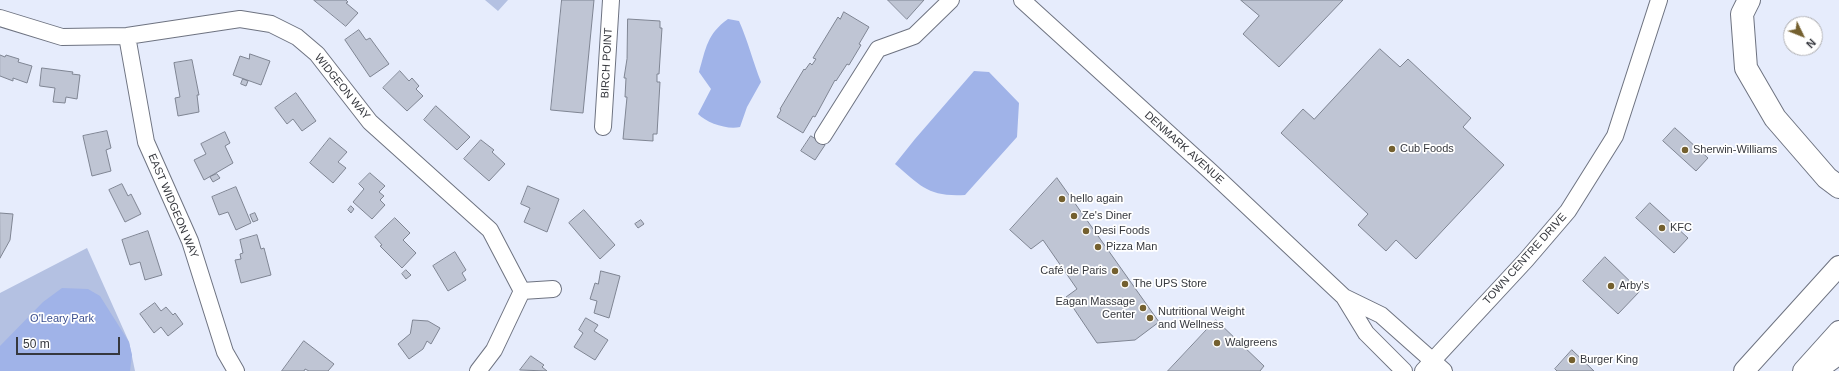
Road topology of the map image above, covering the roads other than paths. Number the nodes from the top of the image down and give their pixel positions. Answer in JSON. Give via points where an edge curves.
{"nodes":[{"id":1,"x":611,"y":0,"type":"edge"},
{"id":2,"x":951,"y":0,"type":"edge"},
{"id":3,"x":1022,"y":0,"type":"edge"},
{"id":4,"x":1659,"y":0,"type":"edge"},
{"id":5,"x":1749,"y":0,"type":"edge"},
{"id":6,"x":0,"y":18,"type":"edge"},
{"id":7,"x":127,"y":36,"type":"junction"},
{"id":8,"x":603,"y":127,"type":"dead end"},
{"id":9,"x":823,"y":136,"type":"dead end"},
{"id":10,"x":1839,"y":187,"type":"edge"},
{"id":11,"x":1839,"y":266,"type":"edge"},
{"id":12,"x":553,"y":290,"type":"dead end"},
{"id":13,"x":522,"y":291,"type":"junction"},
{"id":14,"x":1344,"y":297,"type":"junction"},
{"id":15,"x":1839,"y":331,"type":"edge"},
{"id":16,"x":1839,"y":353,"type":"edge"},
{"id":17,"x":1433,"y":368,"type":"edge"},
{"id":18,"x":236,"y":371,"type":"edge"},
{"id":19,"x":478,"y":371,"type":"edge"},
{"id":20,"x":1404,"y":371,"type":"edge"},
{"id":21,"x":1744,"y":371,"type":"edge"},
{"id":22,"x":1802,"y":371,"type":"edge"},
{"id":23,"x":1814,"y":371,"type":"edge"}],
"edges":[{"from":1,"to":8,"type":"street","name":"BIRCH POINT"},
{"from":2,"to":9,"type":"street","via":[[914,36],[878,48]]},
{"from":3,"to":14,"type":"street","name":"DENMARK AVENUE"},
{"from":4,"to":17,"type":"street","name":"TOWN CENTRE DRIVE","via":[[1615,136],[1568,211]]},
{"from":5,"to":10,"type":"highway","via":[[1742,14],[1746,68],[1775,118],[1827,178]]},
{"from":6,"to":7,"type":"street","name":"WIDGEON WAY","via":[[62,37]]},
{"from":7,"to":13,"type":"street","name":"WIDGEON WAY","via":[[240,19],[271,24],[296,37],[317,54],[370,122],[490,230]]},
{"from":7,"to":18,"type":"street","name":"EAST WIDGEON WAY","via":[[146,142],[190,241],[225,352]]},
{"from":11,"to":21,"type":"main road"},
{"from":12,"to":13,"type":"street"},
{"from":13,"to":19,"type":"street","via":[[494,350]]},
{"from":14,"to":17,"type":"street","name":"DENMARK AVENUE","via":[[1381,315]]},
{"from":14,"to":20,"type":"street","name":"DENMARK AVENUE","via":[[1366,333]]},
{"from":15,"to":22,"type":"main road"},
{"from":16,"to":23,"type":"highway"}]}
